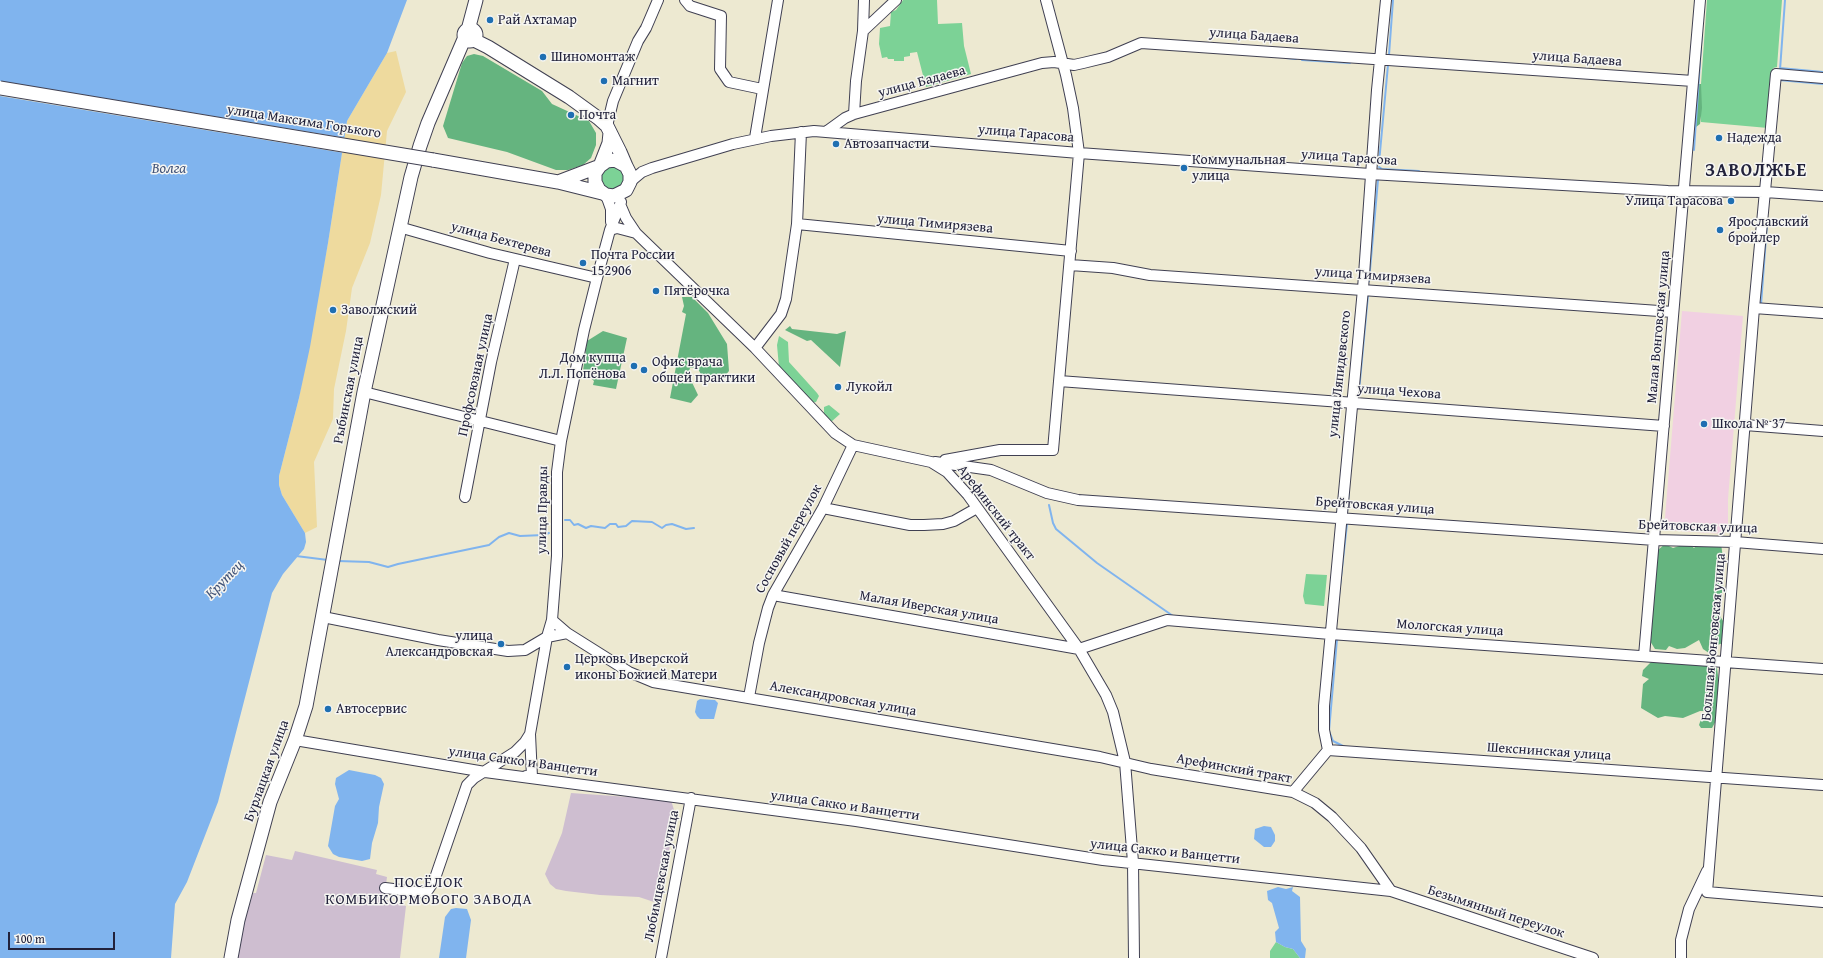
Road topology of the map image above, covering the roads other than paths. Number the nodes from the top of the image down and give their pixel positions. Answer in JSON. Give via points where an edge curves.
{"nodes":[{"id":1,"x":476,"y":0,"type":"edge"},
{"id":2,"x":658,"y":0,"type":"edge"},
{"id":3,"x":685,"y":0,"type":"edge"},
{"id":4,"x":778,"y":0,"type":"edge"},
{"id":5,"x":864,"y":0,"type":"edge"},
{"id":6,"x":896,"y":0,"type":"edge"},
{"id":7,"x":1046,"y":0,"type":"edge"},
{"id":8,"x":1386,"y":0,"type":"edge"},
{"id":9,"x":1700,"y":0,"type":"edge"},
{"id":10,"x":862,"y":31,"type":"junction"},
{"id":11,"x":472,"y":35,"type":"junction"},
{"id":12,"x":1381,"y":60,"type":"junction"},
{"id":13,"x":1064,"y":64,"type":"junction"},
{"id":14,"x":1823,"y":78,"type":"edge"},
{"id":15,"x":1694,"y":81,"type":"junction"},
{"id":16,"x":0,"y":88,"type":"edge"},
{"id":17,"x":762,"y":89,"type":"junction"},
{"id":18,"x":854,"y":114,"type":"junction"},
{"id":19,"x":608,"y":129,"type":"junction"},
{"id":20,"x":827,"y":131,"type":"junction"},
{"id":21,"x":801,"y":132,"type":"junction"},
{"id":22,"x":755,"y":138,"type":"junction"},
{"id":23,"x":1079,"y":153,"type":"junction"},
{"id":24,"x":600,"y":166,"type":"junction"},
{"id":25,"x":1370,"y":174,"type":"junction"},
{"id":26,"x":627,"y":177,"type":"junction"},
{"id":27,"x":558,"y":182,"type":"junction"},
{"id":28,"x":1684,"y":192,"type":"junction"},
{"id":29,"x":1765,"y":192,"type":"junction"},
{"id":30,"x":604,"y":194,"type":"junction"},
{"id":31,"x":1823,"y":196,"type":"edge"},
{"id":32,"x":620,"y":204,"type":"junction"},
{"id":33,"x":797,"y":224,"type":"junction"},
{"id":34,"x":399,"y":227,"type":"junction"},
{"id":35,"x":610,"y":230,"type":"junction"},
{"id":36,"x":636,"y":234,"type":"junction"},
{"id":37,"x":1071,"y":251,"type":"junction"},
{"id":38,"x":515,"y":259,"type":"junction"},
{"id":39,"x":1070,"y":264,"type":"junction"},
{"id":40,"x":597,"y":278,"type":"junction"},
{"id":41,"x":1363,"y":289,"type":"junction"},
{"id":42,"x":1754,"y":308,"type":"junction"},
{"id":43,"x":1674,"y":312,"type":"junction"},
{"id":44,"x":1823,"y":314,"type":"edge"},
{"id":45,"x":755,"y":348,"type":"junction"},
{"id":46,"x":1059,"y":381,"type":"junction"},
{"id":47,"x":364,"y":392,"type":"junction"},
{"id":48,"x":1352,"y":402,"type":"junction"},
{"id":49,"x":480,"y":422,"type":"junction"},
{"id":50,"x":1745,"y":425,"type":"junction"},
{"id":51,"x":1664,"y":426,"type":"junction"},
{"id":52,"x":1823,"y":431,"type":"edge"},
{"id":53,"x":561,"y":441,"type":"junction"},
{"id":54,"x":853,"y":445,"type":"junction"},
{"id":55,"x":931,"y":462,"type":"junction"},
{"id":56,"x":465,"y":497,"type":"dead end"},
{"id":57,"x":823,"y":508,"type":"junction"},
{"id":58,"x":977,"y":508,"type":"junction"},
{"id":59,"x":1341,"y":518,"type":"junction"},
{"id":60,"x":1655,"y":540,"type":"junction"},
{"id":61,"x":1735,"y":542,"type":"junction"},
{"id":62,"x":1823,"y":549,"type":"edge"},
{"id":63,"x":773,"y":595,"type":"junction"},
{"id":64,"x":322,"y":617,"type":"junction"},
{"id":65,"x":552,"y":620,"type":"junction"},
{"id":66,"x":567,"y":633,"type":"junction"},
{"id":67,"x":1330,"y":634,"type":"junction"},
{"id":68,"x":547,"y":637,"type":"junction"},
{"id":69,"x":1079,"y":649,"type":"junction"},
{"id":70,"x":1644,"y":656,"type":"junction"},
{"id":71,"x":1726,"y":662,"type":"junction"},
{"id":72,"x":1823,"y":669,"type":"edge"},
{"id":73,"x":749,"y":697,"type":"junction"},
{"id":74,"x":530,"y":734,"type":"junction"},
{"id":75,"x":295,"y":740,"type":"junction"},
{"id":76,"x":1328,"y":750,"type":"junction"},
{"id":77,"x":1125,"y":762,"type":"junction"},
{"id":78,"x":485,"y":772,"type":"junction"},
{"id":79,"x":532,"y":777,"type":"junction"},
{"id":80,"x":1717,"y":778,"type":"junction"},
{"id":81,"x":1823,"y":785,"type":"edge"},
{"id":82,"x":1293,"y":792,"type":"junction"},
{"id":83,"x":691,"y":798,"type":"junction"},
{"id":84,"x":1132,"y":862,"type":"junction"},
{"id":85,"x":1710,"y":866,"type":"junction"},
{"id":86,"x":385,"y":888,"type":"dead end"},
{"id":87,"x":1391,"y":891,"type":"junction"},
{"id":88,"x":1823,"y":902,"type":"edge"},
{"id":89,"x":231,"y":958,"type":"edge"},
{"id":90,"x":661,"y":958,"type":"edge"},
{"id":91,"x":1134,"y":958,"type":"edge"},
{"id":92,"x":1593,"y":958,"type":"edge"},
{"id":93,"x":1681,"y":958,"type":"edge"}],
"edges":[{"from":1,"to":11,"type":"main road","via":[[472,14]]},
{"from":2,"to":19,"type":"street","via":[[619,88]]},
{"from":3,"to":17,"type":"street","via":[[690,6],[721,16],[720,69],[729,82]]},
{"from":4,"to":17,"type":"street"},
{"from":5,"to":10,"type":"street"},
{"from":6,"to":10,"type":"street"},
{"from":7,"to":13,"type":"street"},
{"from":8,"to":12,"type":"street","name":"улица Ляпидевского"},
{"from":9,"to":15,"type":"street","name":"Малая Вонговская улица"},
{"from":10,"to":18,"type":"street"},
{"from":11,"to":19,"type":"main road","via":[[569,96]]},
{"from":11,"to":34,"type":"main road","name":"Рыбинская улица","via":[[420,146]]},
{"from":12,"to":13,"type":"street","name":"улица Бадаева","via":[[1147,42],[1136,44],[1108,57],[1074,65]]},
{"from":12,"to":15,"type":"street","name":"улица Бадаева"},
{"from":12,"to":25,"type":"street","name":"улица Ляпидевского"},
{"from":13,"to":18,"type":"street","name":"улица Бадаева","via":[[1042,63]]},
{"from":13,"to":23,"type":"street"},
{"from":14,"to":29,"type":"street","name":"Большая Вонговская улица","via":[[1776,74]]},
{"from":15,"to":28,"type":"street","name":"Малая Вонговская улица"},
{"from":16,"to":27,"type":"main road","name":"улица Максима Горького","bridge":true},
{"from":17,"to":22,"type":"street"},
{"from":18,"to":20,"type":"street","name":"улица Бадаева"},
{"from":19,"to":24,"type":"main road","via":[[609,143]]},
{"from":19,"to":26,"type":"main road","via":[[620,152]]},
{"from":20,"to":21,"type":"street","name":"улица Тарасова"},
{"from":20,"to":23,"type":"street","name":"улица Тарасова"},
{"from":21,"to":22,"type":"street"},
{"from":21,"to":33,"type":"street"},
{"from":22,"to":26,"type":"street"},
{"from":23,"to":25,"type":"street","name":"улица Тарасова"},
{"from":23,"to":37,"type":"street"},
{"from":24,"to":26,"type":"main road","via":[[607,161],[615,160]]},
{"from":24,"to":27,"type":"main road"},
{"from":24,"to":30,"type":"main road","via":[[595,173],[595,182]]},
{"from":25,"to":28,"type":"street","name":"улица Тарасова"},
{"from":25,"to":41,"type":"street","name":"улица Ляпидевского"},
{"from":26,"to":30,"type":"main road","via":[[619,195]]},
{"from":26,"to":32,"type":"street","name":"улица Правды"},
{"from":27,"to":30,"type":"main road"},
{"from":28,"to":29,"type":"street","name":"улица Тарасова"},
{"from":28,"to":43,"type":"street","name":"Малая Вонговская улица"},
{"from":29,"to":31,"type":"street","name":"улица Тарасова"},
{"from":29,"to":42,"type":"street","name":"Большая Вонговская улица"},
{"from":30,"to":35,"type":"street","name":"улица Правды","via":[[611,209]]},
{"from":32,"to":35,"type":"street","name":"улица Правды"},
{"from":32,"to":36,"type":"street","name":"Арефинский тракт"},
{"from":33,"to":37,"type":"street","name":"улица Тимирязева"},
{"from":33,"to":45,"type":"street","via":[[786,299],[781,314]]},
{"from":34,"to":38,"type":"street","name":"улица Бехтерева"},
{"from":34,"to":47,"type":"main road","name":"Рыбинская улица"},
{"from":35,"to":36,"type":"street","via":[[617,228]]},
{"from":35,"to":40,"type":"street","name":"улица Правды"},
{"from":36,"to":45,"type":"street","name":"Арефинский тракт"},
{"from":37,"to":39,"type":"street"},
{"from":38,"to":40,"type":"street","name":"улица Бехтерева"},
{"from":38,"to":49,"type":"street","name":"Профсоюзная улица"},
{"from":39,"to":41,"type":"street","name":"улица Тимирязева","via":[[1150,275]]},
{"from":39,"to":46,"type":"street"},
{"from":40,"to":53,"type":"street","name":"улица Правды"},
{"from":41,"to":43,"type":"street","name":"улица Тимирязева"},
{"from":41,"to":48,"type":"street","name":"улица Ляпидевского"},
{"from":42,"to":44,"type":"street"},
{"from":42,"to":50,"type":"street","name":"Большая Вонговская улица"},
{"from":43,"to":51,"type":"street","name":"Малая Вонговская улица"},
{"from":45,"to":54,"type":"street","name":"Арефинский тракт","via":[[827,425]]},
{"from":46,"to":48,"type":"street","name":"улица Чехова"},
{"from":46,"to":55,"type":"street","via":[[1053,450],[1000,450]]},
{"from":47,"to":49,"type":"street"},
{"from":47,"to":64,"type":"main road","name":"Рыбинская улица"},
{"from":48,"to":51,"type":"street","name":"улица Чехова"},
{"from":48,"to":59,"type":"street","name":"улица Ляпидевского"},
{"from":49,"to":53,"type":"street"},
{"from":49,"to":56,"type":"street","name":"Профсоюзная улица"},
{"from":50,"to":52,"type":"street"},
{"from":50,"to":61,"type":"street","name":"Большая Вонговская улица"},
{"from":51,"to":60,"type":"street","name":"Малая Вонговская улица"},
{"from":53,"to":65,"type":"street","name":"улица Правды","via":[[556,472],[557,556]]},
{"from":54,"to":55,"type":"street","name":"Арефинский тракт"},
{"from":54,"to":57,"type":"street","name":"Сосновый переулок"},
{"from":55,"to":58,"type":"street","name":"Арефинский тракт","via":[[941,466],[958,482]]},
{"from":55,"to":59,"type":"street","name":"Брейтовская улица","via":[[991,470],[1047,493],[1078,500]]},
{"from":57,"to":58,"type":"street","via":[[924,525],[954,521]]},
{"from":57,"to":63,"type":"street","name":"Сосновый переулок"},
{"from":58,"to":69,"type":"street","name":"Арефинский тракт"},
{"from":59,"to":60,"type":"street","name":"Брейтовская улица"},
{"from":59,"to":67,"type":"street","name":"улица Ляпидевского"},
{"from":60,"to":61,"type":"street","name":"Брейтовская улица"},
{"from":60,"to":70,"type":"street","name":"Малая Вонговская улица"},
{"from":61,"to":62,"type":"street","name":"Брейтовская улица"},
{"from":61,"to":71,"type":"street","name":"Большая Вонговская улица"},
{"from":63,"to":69,"type":"street","name":"Малая Иверская улица"},
{"from":63,"to":73,"type":"street","name":"Сосновый переулок","via":[[759,643]]},
{"from":64,"to":68,"type":"street","via":[[508,651],[525,650]]},
{"from":64,"to":75,"type":"main road","name":"Бурлацкая улица","via":[[310,688]]},
{"from":65,"to":66,"type":"street","name":"Александровская улица"},
{"from":65,"to":68,"type":"street","name":"улица Правды"},
{"from":66,"to":68,"type":"street"},
{"from":66,"to":73,"type":"street","name":"Александровская улица","via":[[629,672],[653,682]]},
{"from":67,"to":69,"type":"street","name":"Мологская улица","via":[[1168,620]]},
{"from":67,"to":70,"type":"street","name":"Мологская улица"},
{"from":67,"to":76,"type":"street","name":"улица Ляпидевского","via":[[1324,706],[1324,730]]},
{"from":68,"to":74,"type":"street","name":"улица Правды"},
{"from":69,"to":77,"type":"street","name":"Арефинский тракт","via":[[1113,712]]},
{"from":70,"to":71,"type":"street","name":"Мологская улица"},
{"from":71,"to":72,"type":"street","name":"Мологская улица"},
{"from":71,"to":80,"type":"street","name":"Большая Вонговская улица"},
{"from":73,"to":77,"type":"street","name":"Александровская улица"},
{"from":74,"to":78,"type":"street","name":"улица Правды","via":[[515,752]]},
{"from":74,"to":79,"type":"street"},
{"from":75,"to":78,"type":"street","name":"улица Сакко и Ванцетти"},
{"from":75,"to":89,"type":"main road","name":"Бурлацкая улица","via":[[270,802],[238,920]]},
{"from":76,"to":80,"type":"street","name":"Шекснинская улица"},
{"from":76,"to":82,"type":"street"},
{"from":77,"to":82,"type":"street","name":"Арефинский тракт","via":[[1151,769]]},
{"from":77,"to":84,"type":"street","name":"Арефинский тракт"},
{"from":78,"to":79,"type":"street","name":"улица Сакко и Ванцетти"},
{"from":78,"to":86,"type":"street","name":"улица Правды","via":[[467,785],[434,881],[426,893]]},
{"from":79,"to":83,"type":"street","name":"улица Сакко и Ванцетти"},
{"from":80,"to":81,"type":"street","name":"Шекснинская улица"},
{"from":80,"to":85,"type":"street","name":"Большая Вонговская улица"},
{"from":82,"to":87,"type":"street","name":"Арефинский тракт","via":[[1315,803],[1341,826],[1361,848]]},
{"from":83,"to":84,"type":"street","name":"улица Сакко и Ванцетти","via":[[1069,855]]},
{"from":83,"to":90,"type":"street","name":"Любимцевская улица"},
{"from":84,"to":87,"type":"street","name":"улица Сакко и Ванцетти"},
{"from":84,"to":91,"type":"street","name":"Арефинский тракт"},
{"from":85,"to":88,"type":"street","name":"Большая Вонговская улица","via":[[1708,892]]},
{"from":85,"to":93,"type":"street","via":[[1689,909],[1681,940]]},
{"from":87,"to":92,"type":"street","name":"Безымянный переулок"}]}
